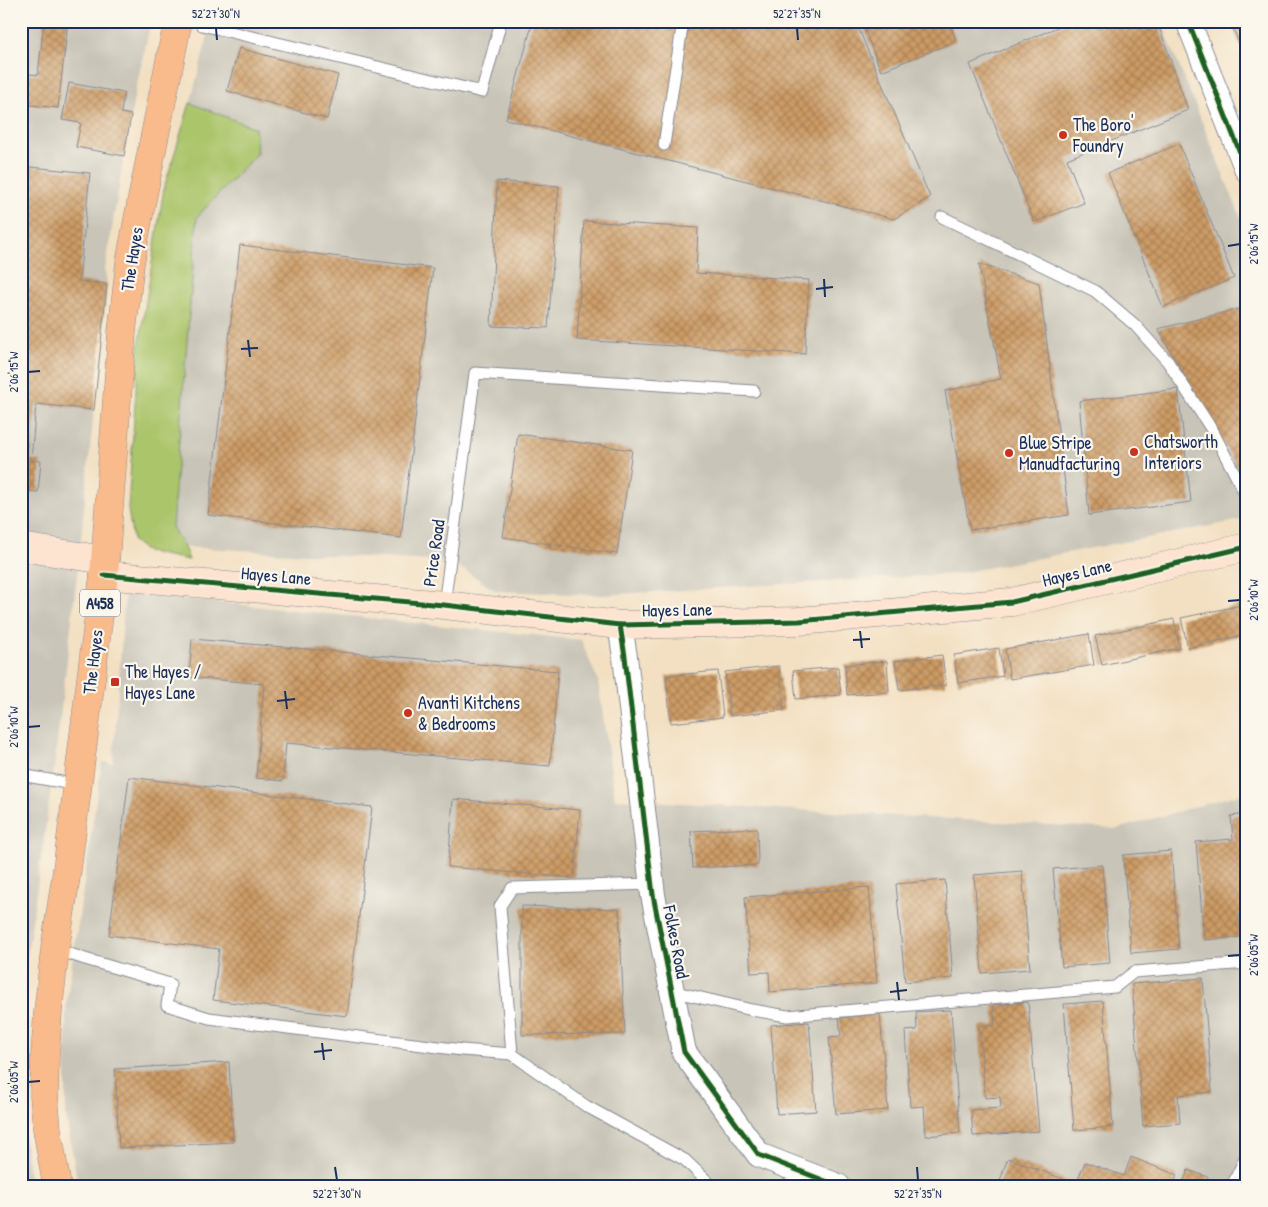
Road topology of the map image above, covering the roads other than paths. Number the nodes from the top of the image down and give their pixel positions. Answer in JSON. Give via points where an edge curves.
{"nodes":[{"id":1,"x":178,"y":21,"type":"edge"},
{"id":2,"x":198,"y":21,"type":"edge"},
{"id":3,"x":500,"y":21,"type":"edge"},
{"id":4,"x":683,"y":21,"type":"edge"},
{"id":5,"x":1188,"y":21,"type":"edge"},
{"id":6,"x":664,"y":145,"type":"dead end"},
{"id":7,"x":1247,"y":170,"type":"edge"},
{"id":8,"x":942,"y":217,"type":"dead end"},
{"id":9,"x":754,"y":391,"type":"dead end"},
{"id":10,"x":1247,"y":497,"type":"edge"},
{"id":11,"x":1247,"y":547,"type":"edge"},
{"id":12,"x":21,"y":548,"type":"edge"},
{"id":13,"x":104,"y":567,"type":"junction"},
{"id":14,"x":444,"y":605,"type":"junction"},
{"id":15,"x":620,"y":625,"type":"junction"},
{"id":16,"x":21,"y":775,"type":"edge"},
{"id":17,"x":78,"y":785,"type":"junction"},
{"id":18,"x":652,"y":884,"type":"junction"},
{"id":19,"x":55,"y":949,"type":"junction"},
{"id":20,"x":1247,"y":963,"type":"edge"},
{"id":21,"x":672,"y":991,"type":"junction"},
{"id":22,"x":512,"y":1054,"type":"junction"},
{"id":23,"x":1247,"y":1154,"type":"edge"},
{"id":24,"x":57,"y":1186,"type":"edge"},
{"id":25,"x":712,"y":1186,"type":"edge"},
{"id":26,"x":838,"y":1186,"type":"edge"},
{"id":27,"x":1232,"y":1186,"type":"edge"}],
"edges":[{"from":1,"to":13,"type":"highway","name":"The Hayes","number":"A458","via":[[130,263]]},
{"from":2,"to":3,"type":"lane","via":[[202,25],[482,92]]},
{"from":4,"to":6,"type":"lane"},
{"from":5,"to":7,"type":"street"},
{"from":8,"to":10,"type":"lane","via":[[1095,291],[1135,325],[1168,362],[1212,430]]},
{"from":9,"to":14,"type":"lane","name":"Price Road","via":[[475,373]]},
{"from":11,"to":15,"type":"street","name":"Hayes Lane","via":[[1012,602],[799,621]]},
{"from":12,"to":13,"type":"street","name":"Hayes Lane"},
{"from":13,"to":14,"type":"street","name":"Hayes Lane"},
{"from":13,"to":17,"type":"highway","name":"The Hayes","number":"A458"},
{"from":14,"to":15,"type":"street","name":"Hayes Lane"},
{"from":15,"to":18,"type":"street","name":"Folkes Road"},
{"from":16,"to":17,"type":"lane"},
{"from":17,"to":19,"type":"highway","name":"The Hayes","number":"A458"},
{"from":18,"to":21,"type":"street","name":"Folkes Road"},
{"from":18,"to":22,"type":"lane","via":[[512,888],[500,906]]},
{"from":19,"to":22,"type":"lane","via":[[170,984],[167,1005],[208,1018]]},
{"from":19,"to":24,"type":"highway","name":"The Hayes","number":"A458","via":[[44,1095]]},
{"from":20,"to":21,"type":"lane","via":[[1134,972],[1115,987],[787,1016]]},
{"from":21,"to":26,"type":"street","name":"Folkes Road","via":[[684,1052],[759,1155]]},
{"from":22,"to":25,"type":"lane","via":[[586,1106],[685,1160]]},
{"from":23,"to":27,"type":"lane"}]}
